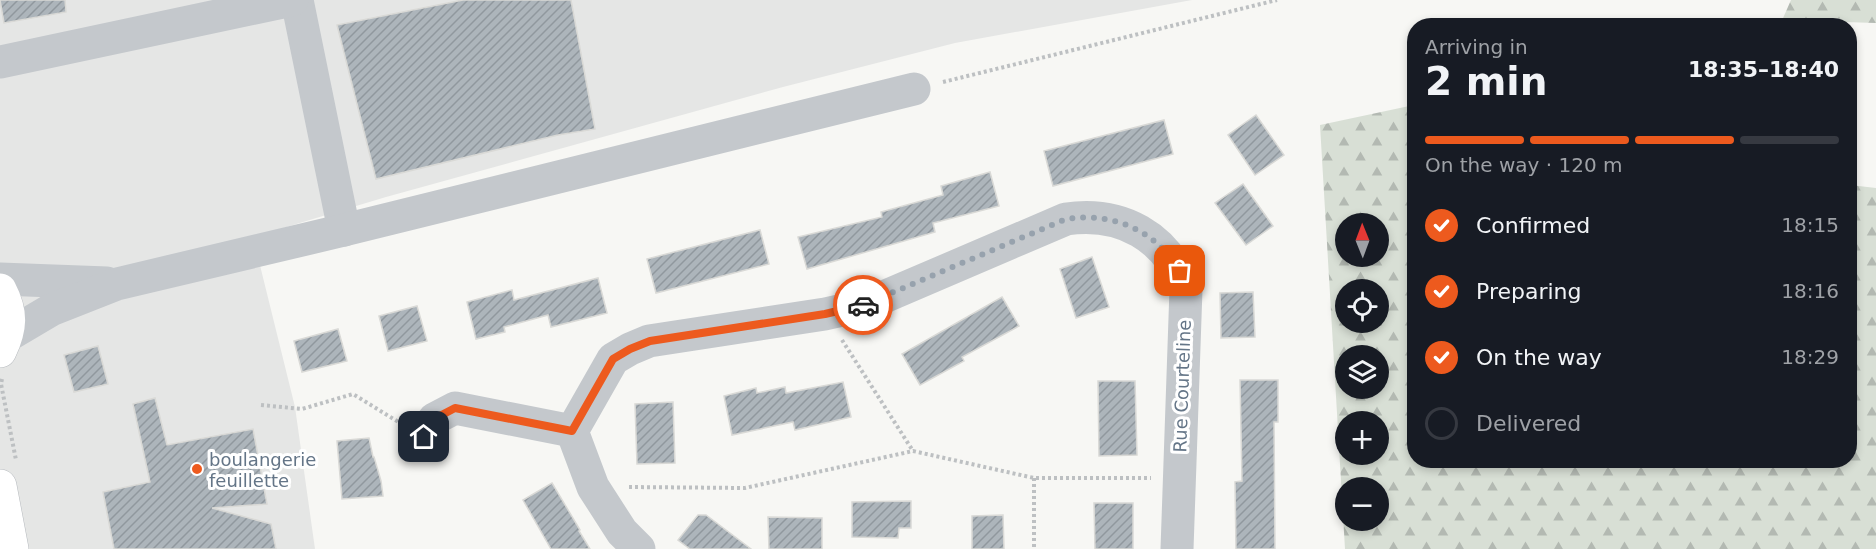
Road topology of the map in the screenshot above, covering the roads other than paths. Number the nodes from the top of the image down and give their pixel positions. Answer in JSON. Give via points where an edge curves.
{"nodes":[{"id":1,"x":292,"y":0,"type":"edge"},
{"id":2,"x":297,"y":0,"type":"edge"},
{"id":3,"x":0,"y":62,"type":"edge"},
{"id":4,"x":914,"y":89,"type":"road end"},
{"id":5,"x":344,"y":230,"type":"junction"},
{"id":6,"x":0,"y":279,"type":"edge"},
{"id":7,"x":117,"y":284,"type":"junction"},
{"id":8,"x":0,"y":290,"type":"edge"},
{"id":9,"x":4,"y":343,"type":"edge"},
{"id":10,"x":572,"y":431,"type":"junction"},
{"id":11,"x":424,"y":437,"type":"road end"},
{"id":12,"x":0,"y":486,"type":"edge"},
{"id":13,"x":12,"y":549,"type":"edge"},
{"id":14,"x":639,"y":549,"type":"edge"},
{"id":15,"x":1177,"y":549,"type":"edge"}],
"edges":[{"from":1,"to":3,"type":"street"},
{"from":2,"to":5,"type":"street"},
{"from":4,"to":5,"type":"street"},
{"from":5,"to":7,"type":"street"},
{"from":6,"to":7,"type":"street"},
{"from":7,"to":9,"type":"street","via":[[51,310]]},
{"from":8,"to":9,"type":"main road","via":[[8,305]]},
{"from":10,"to":11,"type":"street","via":[[455,408],[434,419]]},
{"from":10,"to":14,"type":"street","via":[[593,487],[622,532]]},
{"from":10,"to":15,"type":"street","name":"Rue Courteline","via":[[613,359],[630,349],[650,341],[865,305],[1066,219],[1101,218],[1131,226],[1146,236],[1174,261],[1186,288]]},
{"from":12,"to":13,"type":"main road"}]}
